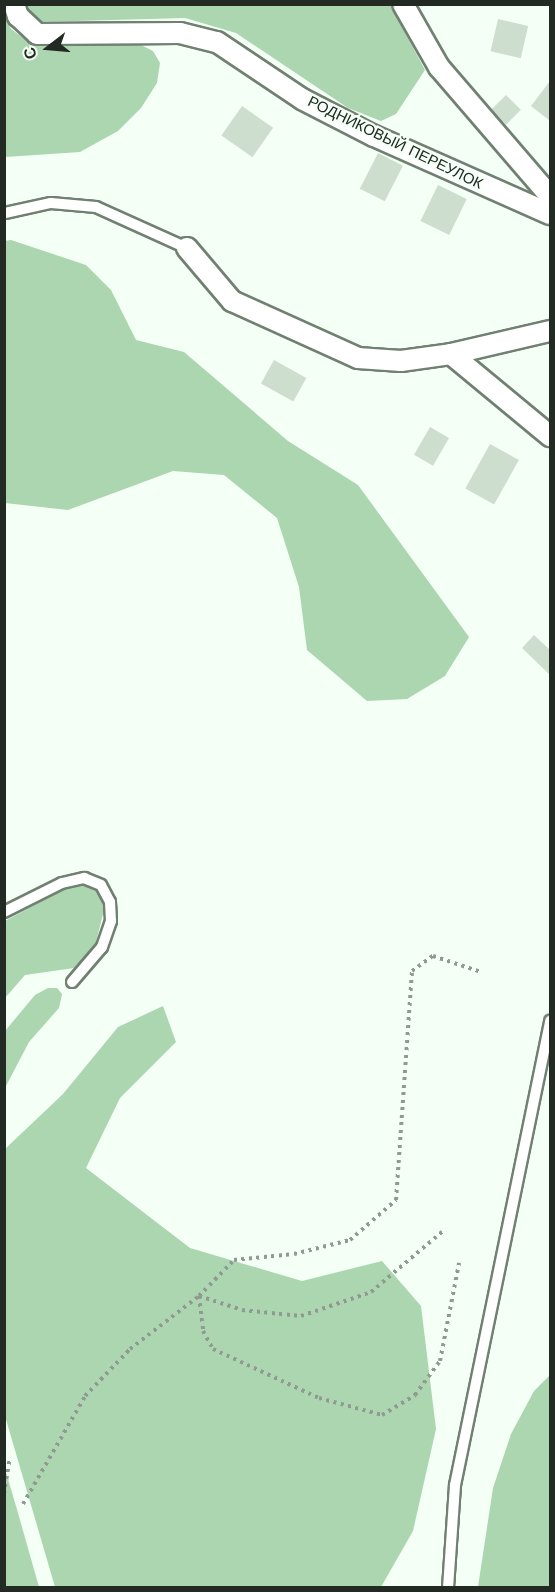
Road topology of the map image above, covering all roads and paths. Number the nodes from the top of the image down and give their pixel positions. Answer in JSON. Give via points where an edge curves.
{"nodes":[{"id":1,"x":14,"y":4,"type":"edge"},
{"id":2,"x":403,"y":4,"type":"edge"},
{"id":3,"x":549,"y":191,"type":"edge"},
{"id":4,"x":5,"y":213,"type":"edge"},
{"id":5,"x":550,"y":214,"type":"edge"},
{"id":6,"x":187,"y":248,"type":"joint"},
{"id":7,"x":550,"y":331,"type":"edge"},
{"id":8,"x":451,"y":354,"type":"junction"},
{"id":9,"x":550,"y":436,"type":"edge"},
{"id":10,"x":4,"y":912,"type":"edge"},
{"id":11,"x":481,"y":972,"type":"dead end"},
{"id":12,"x":72,"y":982,"type":"dead end"},
{"id":13,"x":550,"y":1021,"type":"edge"},
{"id":14,"x":444,"y":1230,"type":"dead end"},
{"id":15,"x":459,"y":1263,"type":"dead end"},
{"id":16,"x":199,"y":1296,"type":"junction"},
{"id":17,"x":10,"y":1458,"type":"dead end"},
{"id":18,"x":4,"y":1494,"type":"edge"},
{"id":19,"x":23,"y":1504,"type":"dead end"},
{"id":20,"x":448,"y":1587,"type":"edge"}],
"edges":[{"from":1,"to":5,"type":"street","name":"РОДНИКОВЫЙ ПЕРЕУЛОК","via":[[18,16],[36,34],[180,33],[217,42],[302,99],[374,136]]},
{"from":2,"to":3,"type":"street","via":[[439,67]]},
{"from":4,"to":6,"type":"lane","via":[[51,203],[96,207]]},
{"from":6,"to":8,"type":"street","via":[[232,301],[358,358],[401,361]]},
{"from":7,"to":8,"type":"street"},
{"from":8,"to":9,"type":"street"},
{"from":10,"to":12,"type":"lane","via":[[62,883],[84,878],[101,885],[110,902],[111,921],[102,946]]},
{"from":11,"to":16,"type":"path","via":[[433,956],[412,971],[396,1200],[350,1240],[294,1254],[234,1260]]},
{"from":13,"to":20,"type":"lane","via":[[455,1485]]},
{"from":14,"to":16,"type":"path","via":[[370,1292],[301,1316],[242,1310]]},
{"from":15,"to":16,"type":"path","via":[[440,1361],[415,1395],[382,1415],[319,1398],[213,1349],[203,1330]]},
{"from":16,"to":19,"type":"path","via":[[130,1349],[85,1396]]},
{"from":17,"to":18,"type":"path"}]}
